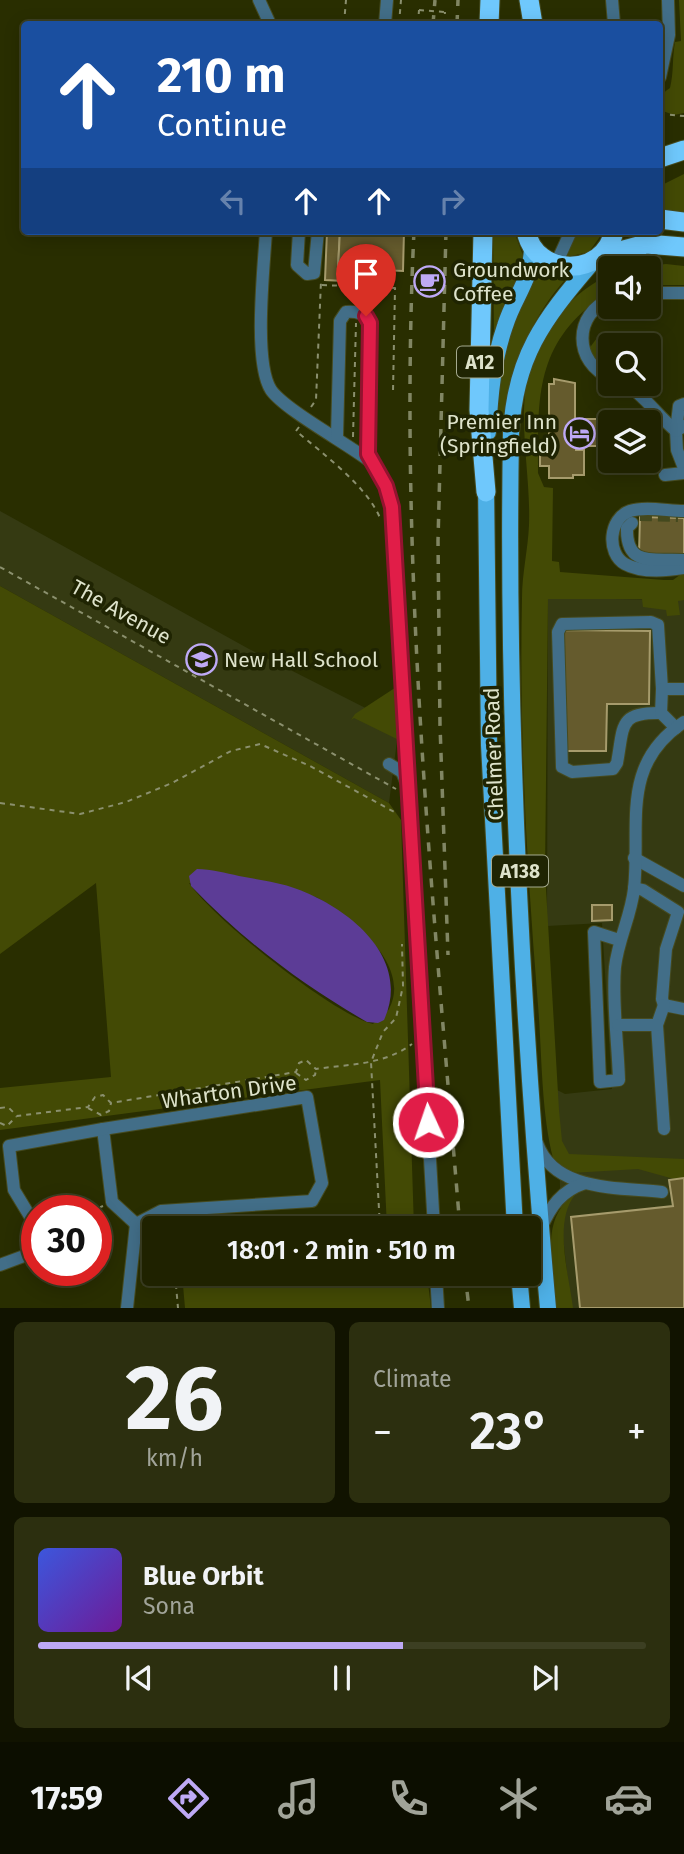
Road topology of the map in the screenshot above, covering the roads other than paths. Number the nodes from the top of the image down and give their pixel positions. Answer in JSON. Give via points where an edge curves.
{"nodes":[{"id":1,"x":259,"y":0,"type":"edge"},
{"id":2,"x":387,"y":0,"type":"edge"},
{"id":3,"x":490,"y":0,"type":"edge"},
{"id":4,"x":498,"y":0,"type":"edge"},
{"id":5,"x":529,"y":0,"type":"edge"},
{"id":6,"x":612,"y":0,"type":"edge"},
{"id":7,"x":668,"y":0,"type":"edge"},
{"id":8,"x":269,"y":21,"type":"edge"},
{"id":9,"x":385,"y":21,"type":"edge"},
{"id":10,"x":489,"y":21,"type":"edge"},
{"id":11,"x":497,"y":21,"type":"edge"},
{"id":12,"x":532,"y":21,"type":"edge"},
{"id":13,"x":614,"y":21,"type":"edge"},
{"id":14,"x":663,"y":63,"type":"edge"},
{"id":15,"x":663,"y":219,"type":"edge"},
{"id":16,"x":684,"y":222,"type":"edge"},
{"id":17,"x":266,"y":235,"type":"edge"},
{"id":18,"x":299,"y":235,"type":"edge"},
{"id":19,"x":318,"y":235,"type":"edge"},
{"id":20,"x":483,"y":235,"type":"edge"},
{"id":21,"x":569,"y":235,"type":"edge"},
{"id":22,"x":613,"y":235,"type":"edge"},
{"id":23,"x":527,"y":236,"type":"edge"},
{"id":24,"x":684,"y":247,"type":"edge"},
{"id":25,"x":596,"y":260,"type":"junction"},
{"id":26,"x":556,"y":264,"type":"junction"},
{"id":27,"x":661,"y":293,"type":"edge"},
{"id":28,"x":684,"y":293,"type":"edge"},
{"id":29,"x":598,"y":306,"type":"edge"},
{"id":30,"x":598,"y":369,"type":"edge"},
{"id":31,"x":642,"y":396,"type":"edge"},
{"id":32,"x":684,"y":404,"type":"edge"},
{"id":33,"x":680,"y":429,"type":"edge"},
{"id":34,"x":337,"y":436,"type":"junction"},
{"id":35,"x":371,"y":461,"type":"junction"},
{"id":36,"x":684,"y":471,"type":"edge"},
{"id":37,"x":665,"y":475,"type":"dead end"},
{"id":38,"x":486,"y":492,"type":"junction"},
{"id":39,"x":683,"y":515,"type":"edge"},
{"id":40,"x":636,"y":519,"type":"dead end"},
{"id":41,"x":684,"y":560,"type":"edge"},
{"id":42,"x":684,"y":568,"type":"edge"},
{"id":43,"x":684,"y":688,"type":"edge"},
{"id":44,"x":662,"y":689,"type":"junction"},
{"id":45,"x":661,"y":713,"type":"junction"},
{"id":46,"x":680,"y":725,"type":"edge"},
{"id":47,"x":389,"y":764,"type":"dead end"},
{"id":48,"x":406,"y":793,"type":"junction"},
{"id":49,"x":634,"y":858,"type":"junction"},
{"id":50,"x":684,"y":886,"type":"edge"},
{"id":51,"x":634,"y":888,"type":"junction"},
{"id":52,"x":619,"y":940,"type":"junction"},
{"id":53,"x":664,"y":1005,"type":"junction"},
{"id":54,"x":684,"y":1009,"type":"edge"},
{"id":55,"x":618,"y":1025,"type":"junction"},
{"id":56,"x":657,"y":1025,"type":"junction"},
{"id":57,"x":103,"y":1129,"type":"junction"},
{"id":58,"x":533,"y":1129,"type":"junction"},
{"id":59,"x":664,"y":1129,"type":"dead end"},
{"id":60,"x":585,"y":1183,"type":"junction"},
{"id":61,"x":662,"y":1192,"type":"dead end"},
{"id":62,"x":21,"y":1200,"type":"edge"},
{"id":63,"x":433,"y":1216,"type":"edge"},
{"id":64,"x":514,"y":1216,"type":"edge"},
{"id":65,"x":540,"y":1216,"type":"edge"},
{"id":66,"x":136,"y":1224,"type":"junction"},
{"id":67,"x":541,"y":1228,"type":"joint"},
{"id":68,"x":21,"y":1257,"type":"edge"},
{"id":69,"x":0,"y":1265,"type":"edge"},
{"id":70,"x":437,"y":1286,"type":"edge"},
{"id":71,"x":520,"y":1286,"type":"edge"},
{"id":72,"x":127,"y":1308,"type":"edge"},
{"id":73,"x":438,"y":1308,"type":"edge"},
{"id":74,"x":522,"y":1308,"type":"edge"},
{"id":75,"x":548,"y":1308,"type":"edge"}],
"edges":[{"from":1,"to":8,"type":"street"},
{"from":2,"to":9,"type":"street"},
{"from":3,"to":10,"type":"highway"},
{"from":4,"to":11,"type":"highway"},
{"from":5,"to":12,"type":"highway"},
{"from":6,"to":13,"type":"street"},
{"from":7,"to":14,"type":"street","via":[[669,35]]},
{"from":15,"to":16,"type":"highway"},
{"from":17,"to":34,"type":"street","via":[[265,377],[283,401]]},
{"from":18,"to":19,"type":"street","via":[[297,265],[307,274],[317,267]]},
{"from":20,"to":38,"type":"highway","number":"A12","via":[[480,410]]},
{"from":21,"to":26,"type":"street"},
{"from":22,"to":25,"type":"highway"},
{"from":23,"to":26,"type":"highway"},
{"from":23,"to":38,"type":"main road","name":"Chelmer Road","number":"A138","via":[[530,276],[506,321],[492,375]]},
{"from":24,"to":25,"type":"highway","via":[[646,244]]},
{"from":25,"to":26,"type":"highway","via":[[575,267]]},
{"from":25,"to":58,"type":"main road","name":"Chelmer Road","number":"A138","via":[[544,321],[524,360],[513,398],[514,753]]},
{"from":27,"to":28,"type":"street"},
{"from":29,"to":30,"type":"street","via":[[587,320],[583,349],[587,362]]},
{"from":31,"to":33,"type":"street","via":[[657,415]]},
{"from":32,"to":33,"type":"street","via":[[679,407]]},
{"from":33,"to":36,"type":"street","via":[[677,450]]},
{"from":34,"to":35,"type":"street"},
{"from":34,"to":35,"type":"street","via":[[340,321],[346,312],[356,312],[370,323]]},
{"from":35,"to":48,"type":"street","via":[[392,507]]},
{"from":36,"to":37,"type":"street"},
{"from":38,"to":64,"type":"main road","name":"Chelmer Road","number":"A138","via":[[489,759]]},
{"from":39,"to":42,"type":"street","via":[[632,510],[622,515],[614,528],[613,551],[635,568]]},
{"from":40,"to":41,"type":"street","via":[[627,528],[626,545],[640,558]]},
{"from":43,"to":44,"type":"street"},
{"from":44,"to":45,"type":"street"},
{"from":44,"to":45,"type":"street","via":[[658,625],[562,624],[558,632],[562,767],[572,772],[613,769],[629,718],[636,712]]},
{"from":45,"to":46,"type":"street"},
{"from":46,"to":49,"type":"street","via":[[659,745],[642,775],[636,793]]},
{"from":47,"to":48,"type":"street","via":[[402,772]]},
{"from":48,"to":63,"type":"street"},
{"from":49,"to":50,"type":"street"},
{"from":49,"to":51,"type":"street"},
{"from":51,"to":52,"type":"street"},
{"from":51,"to":53,"type":"street","via":[[678,912],[666,949]]},
{"from":52,"to":55,"type":"street","via":[[615,970]]},
{"from":52,"to":55,"type":"street","via":[[594,932],[600,1082],[619,1080]]},
{"from":53,"to":54,"type":"street"},
{"from":53,"to":56,"type":"street"},
{"from":55,"to":56,"type":"street"},
{"from":56,"to":59,"type":"street"},
{"from":57,"to":62,"type":"street","via":[[9,1146],[15,1190]]},
{"from":57,"to":66,"type":"street","via":[[112,1202]]},
{"from":57,"to":66,"type":"street","name":"Wharton Drive","via":[[307,1097],[322,1183],[312,1201],[161,1212]]},
{"from":58,"to":60,"type":"street","via":[[547,1163]]},
{"from":58,"to":65,"type":"main road","name":"Chelmer Road","number":"A138"},
{"from":60,"to":61,"type":"street"},
{"from":60,"to":67,"type":"street","via":[[558,1198]]},
{"from":66,"to":72,"type":"street"},
{"from":67,"to":75,"type":"main road","name":"Chelmer Road","number":"A138"},
{"from":68,"to":69,"type":"street"},
{"from":70,"to":73,"type":"street"},
{"from":71,"to":74,"type":"main road"}]}
